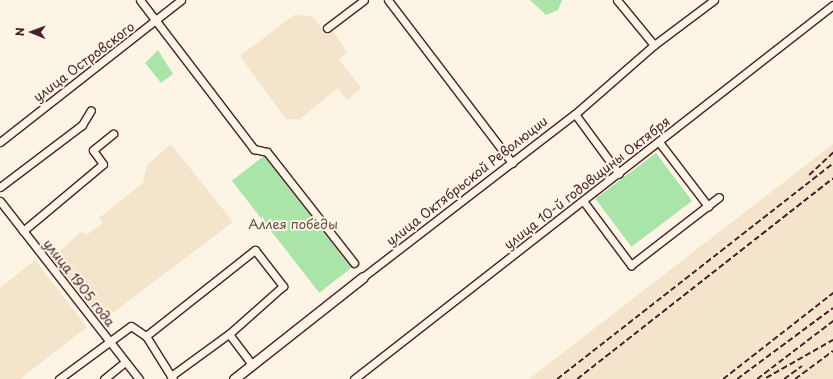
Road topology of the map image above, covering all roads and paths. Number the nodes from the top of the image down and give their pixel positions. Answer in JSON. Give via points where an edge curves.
{"nodes":[{"id":1,"x":140,"y":0,"type":"edge"},
{"id":2,"x":181,"y":0,"type":"edge"},
{"id":3,"x":364,"y":0,"type":"edge"},
{"id":4,"x":388,"y":0,"type":"edge"},
{"id":5,"x":617,"y":0,"type":"edge"},
{"id":6,"x":714,"y":0,"type":"edge"},
{"id":7,"x":833,"y":5,"type":"edge"},
{"id":8,"x":154,"y":22,"type":"junction"},
{"id":9,"x":327,"y":28,"type":"dead end"},
{"id":10,"x":654,"y":45,"type":"junction"},
{"id":11,"x":91,"y":110,"type":"dead end"},
{"id":12,"x":575,"y":114,"type":"junction"},
{"id":13,"x":113,"y":134,"type":"dead end"},
{"id":14,"x":0,"y":142,"type":"edge"},
{"id":15,"x":659,"y":142,"type":"junction"},
{"id":16,"x":512,"y":163,"type":"junction"},
{"id":17,"x":619,"y":174,"type":"junction"},
{"id":18,"x":0,"y":187,"type":"edge"},
{"id":19,"x":720,"y":197,"type":"dead end"},
{"id":20,"x":0,"y":201,"type":"edge"},
{"id":21,"x":584,"y":202,"type":"junction"},
{"id":22,"x":708,"y":206,"type":"junction"},
{"id":23,"x":23,"y":231,"type":"junction"},
{"id":24,"x":354,"y":263,"type":"dead end"},
{"id":25,"x":363,"y":276,"type":"joint"},
{"id":26,"x":230,"y":333,"type":"junction"},
{"id":27,"x":146,"y":336,"type":"junction"},
{"id":28,"x":110,"y":342,"type":"junction"},
{"id":29,"x":126,"y":362,"type":"junction"},
{"id":30,"x":252,"y":365,"type":"junction"},
{"id":31,"x":172,"y":377,"type":"edge"},
{"id":32,"x":59,"y":379,"type":"edge"},
{"id":33,"x":104,"y":379,"type":"edge"},
{"id":34,"x":139,"y":379,"type":"edge"},
{"id":35,"x":234,"y":379,"type":"edge"},
{"id":36,"x":354,"y":379,"type":"edge"}],
"edges":[{"from":1,"to":8,"type":"street"},
{"from":2,"to":8,"type":"street","name":"улица Островского"},
{"from":3,"to":9,"type":"street"},
{"from":4,"to":16,"type":"street"},
{"from":5,"to":10,"type":"street"},
{"from":6,"to":10,"type":"street","name":"улица Октябрьской Революции"},
{"from":7,"to":15,"type":"street","name":"улица 10-й годовщины Октября"},
{"from":8,"to":14,"type":"street","name":"улица Островского"},
{"from":8,"to":24,"type":"street","via":[[254,149],[267,152]]},
{"from":10,"to":12,"type":"street","name":"улица Октябрьской Революции"},
{"from":11,"to":18,"type":"street","via":[[82,125]]},
{"from":12,"to":16,"type":"street","name":"улица Октябрьской Революции"},
{"from":12,"to":17,"type":"street"},
{"from":13,"to":23,"type":"street","via":[[92,150],[103,164]]},
{"from":15,"to":17,"type":"street","name":"улица 10-й годовщины Октября"},
{"from":15,"to":22,"type":"street"},
{"from":16,"to":25,"type":"street","name":"улица Октябрьской Революции"},
{"from":17,"to":21,"type":"street","name":"улица 10-й годовщины Октября"},
{"from":19,"to":22,"type":"street"},
{"from":20,"to":23,"type":"street","name":"улица 1905 года"},
{"from":21,"to":22,"type":"street","via":[[631,265]]},
{"from":21,"to":36,"type":"street","name":"улица 10-й годовщины Октября"},
{"from":23,"to":28,"type":"street","name":"улица 1905 года"},
{"from":25,"to":30,"type":"main road","name":"улица Октябрьской Революции"},
{"from":26,"to":27,"type":"street","via":[[283,286],[255,250]]},
{"from":26,"to":30,"type":"street"},
{"from":26,"to":31,"type":"street"},
{"from":27,"to":28,"type":"street","via":[[131,326]]},
{"from":27,"to":31,"type":"street"},
{"from":28,"to":29,"type":"street","name":"улица 1905 года"},
{"from":28,"to":32,"type":"street"},
{"from":29,"to":33,"type":"street"},
{"from":29,"to":34,"type":"street","name":"улица 1905 года"},
{"from":30,"to":35,"type":"main road","name":"улица Октябрьской Революции"}]}
